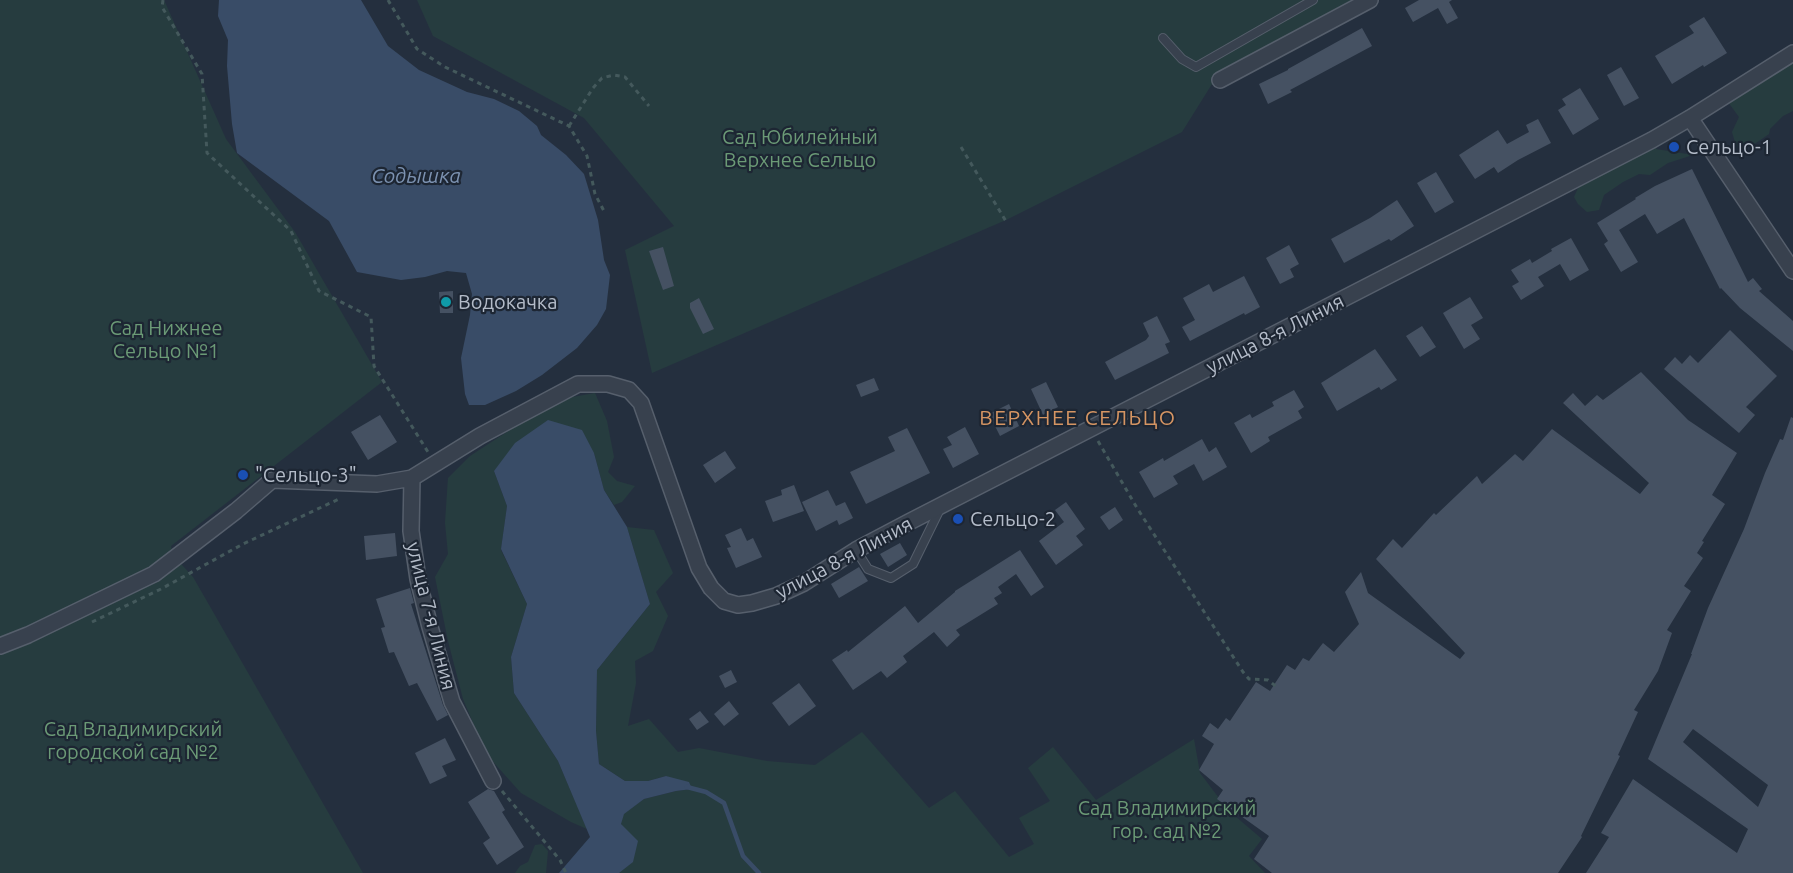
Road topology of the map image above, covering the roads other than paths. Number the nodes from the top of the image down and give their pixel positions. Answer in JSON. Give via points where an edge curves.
{"nodes":[{"id":1,"x":1313,"y":0,"type":"edge"},
{"id":2,"x":1370,"y":0,"type":"edge"},
{"id":3,"x":1299,"y":3,"type":"edge"},
{"id":4,"x":1163,"y":38,"type":"dead end"},
{"id":5,"x":1793,"y":53,"type":"edge"},
{"id":6,"x":1220,"y":80,"type":"dead end"},
{"id":7,"x":1690,"y":118,"type":"junction"},
{"id":8,"x":1793,"y":271,"type":"edge"},
{"id":9,"x":412,"y":478,"type":"junction"},
{"id":10,"x":942,"y":506,"type":"junction"},
{"id":11,"x":856,"y":550,"type":"junction"},
{"id":12,"x":0,"y":646,"type":"edge"},
{"id":13,"x":493,"y":781,"type":"road end"}],
"edges":[{"from":1,"to":3,"type":"lane"},
{"from":2,"to":6,"type":"street"},
{"from":3,"to":4,"type":"lane","via":[[1196,67],[1182,59]]},
{"from":5,"to":7,"type":"street","name":"улица 8-я Линия"},
{"from":7,"to":8,"type":"street"},
{"from":7,"to":10,"type":"street","name":"улица 8-я Линия"},
{"from":9,"to":11,"type":"street","name":"улица 8-я Линия","via":[[480,435],[578,384],[608,384],[629,390],[640,403],[699,568],[724,601],[738,605],[776,596]]},
{"from":9,"to":12,"type":"street","via":[[377,484],[272,480],[154,574]]},
{"from":9,"to":13,"type":"street","name":"улица 7-я Линия","via":[[411,531],[430,627],[452,702]]},
{"from":10,"to":11,"type":"street","name":"улица 8-я Линия"},
{"from":10,"to":11,"type":"lane","via":[[913,564],[891,578],[868,569]]}]}
